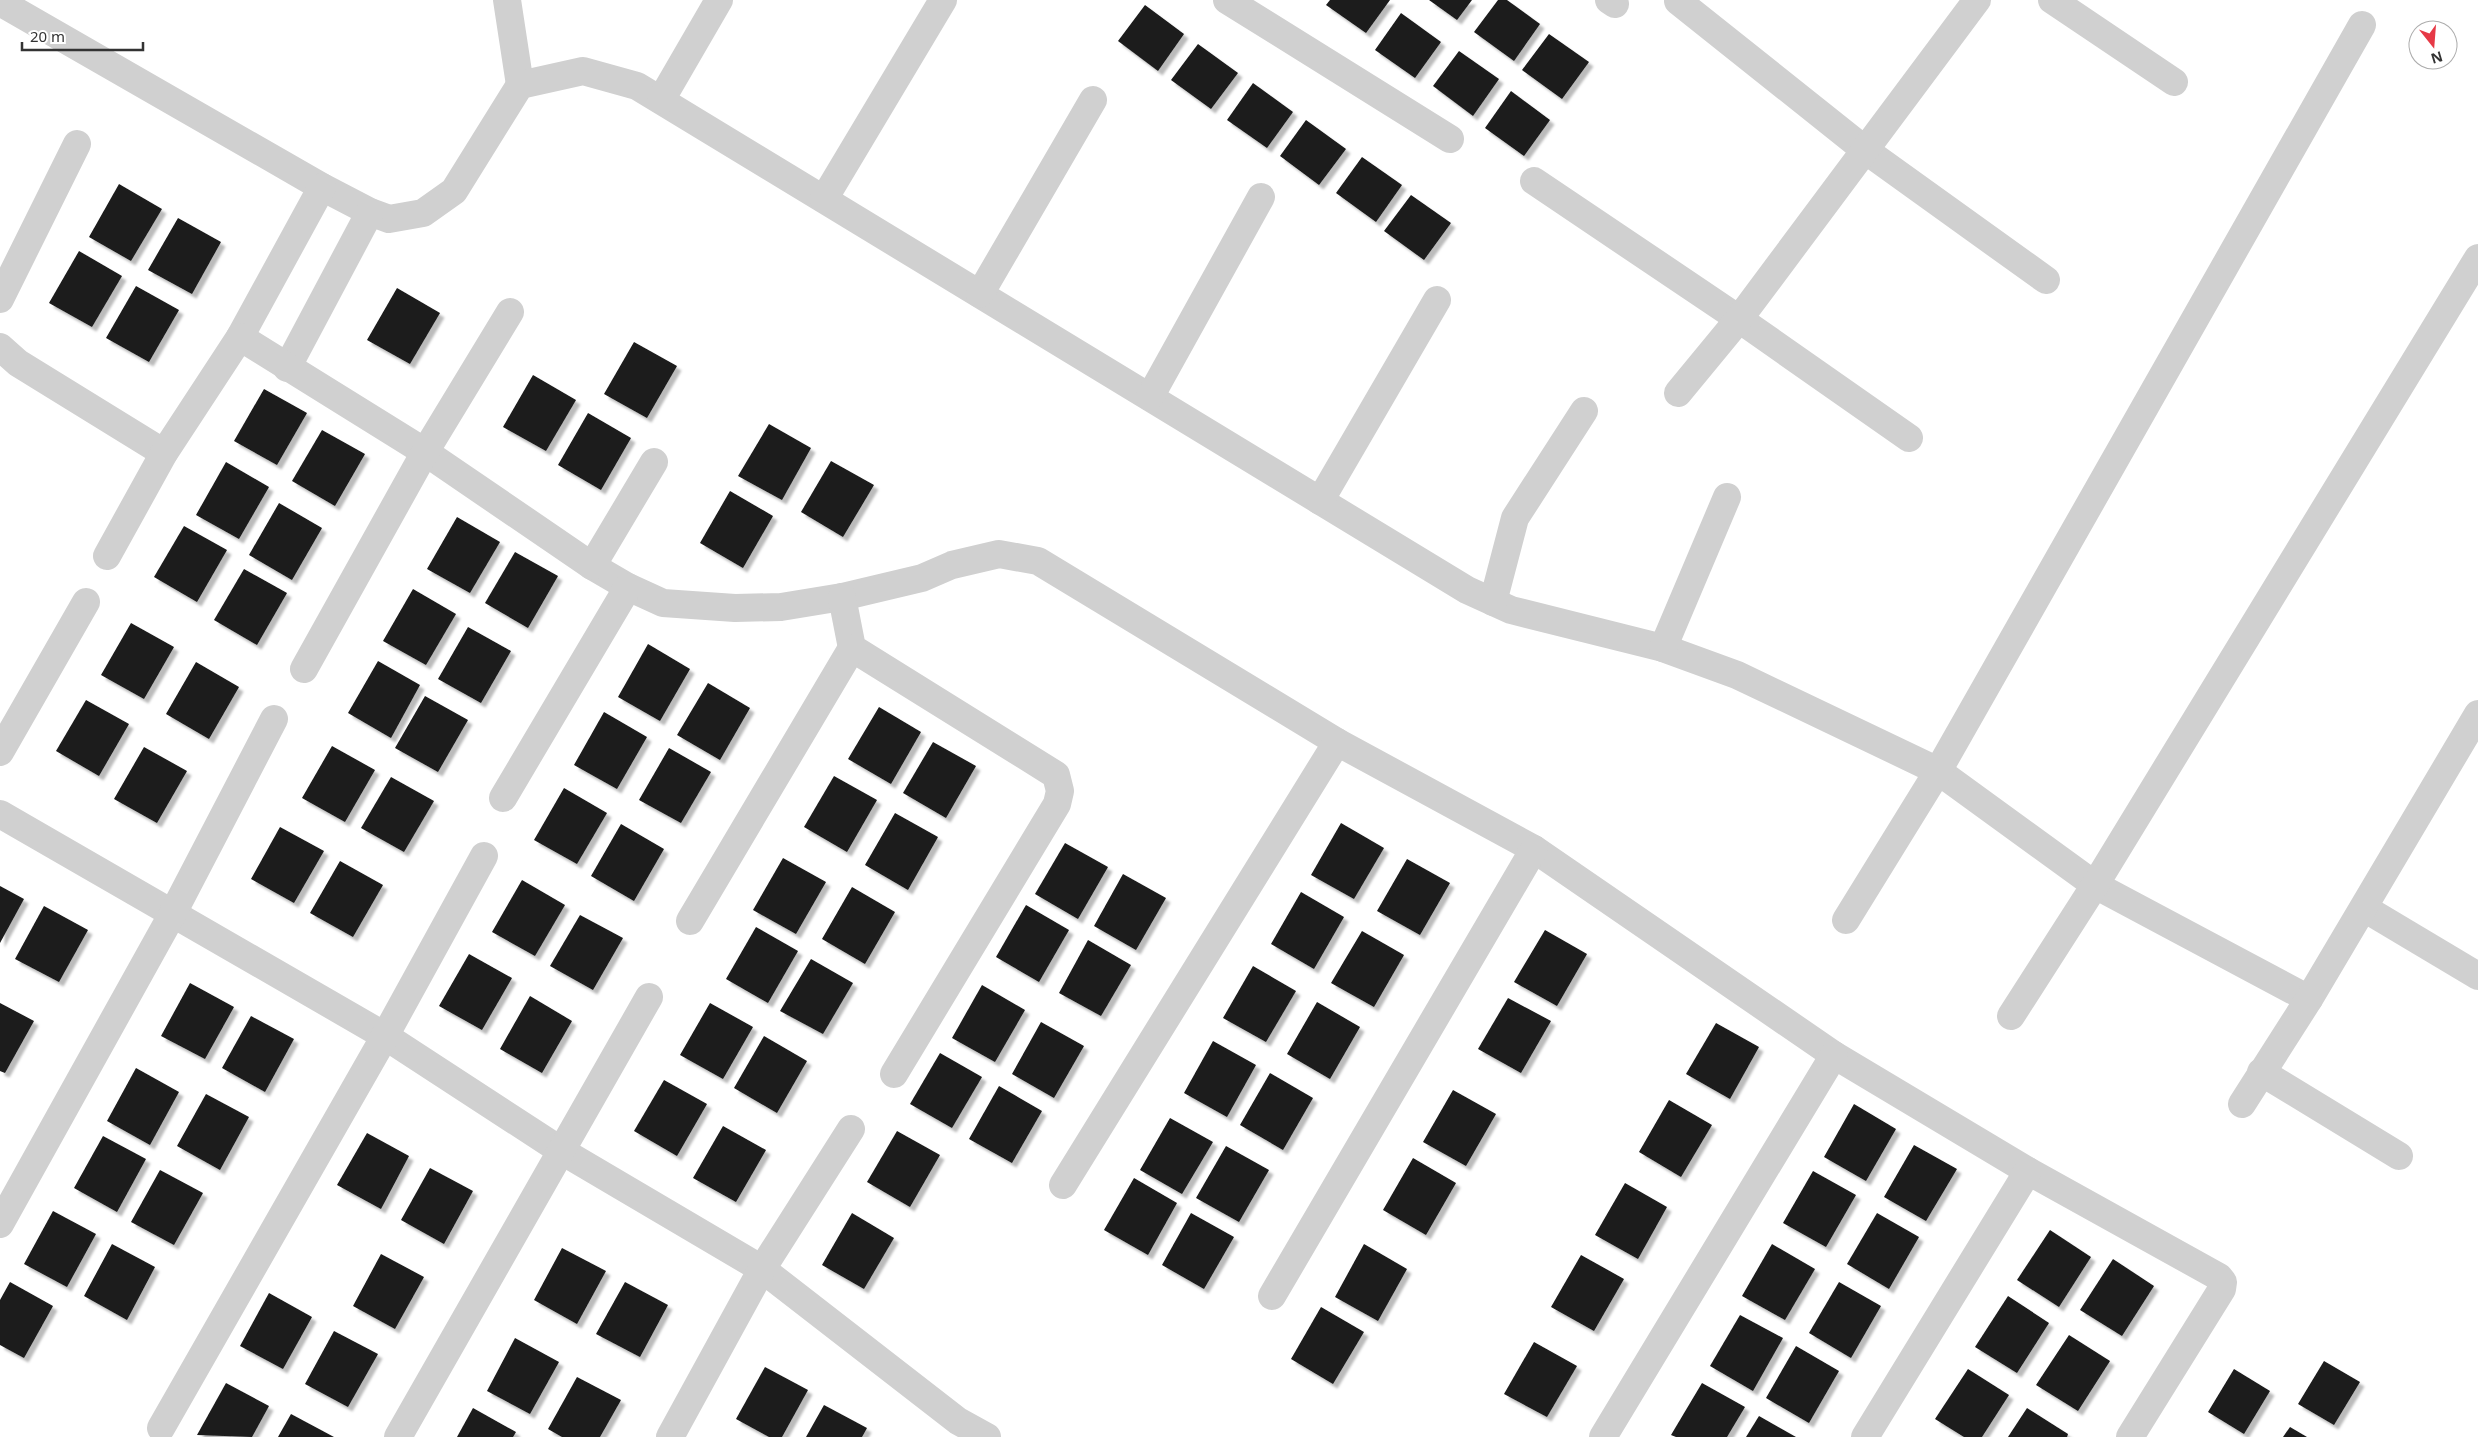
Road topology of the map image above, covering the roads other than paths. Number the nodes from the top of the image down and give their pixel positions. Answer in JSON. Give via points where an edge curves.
{"nodes":[{"id":1,"x":507,"y":0,"type":"edge"},
{"id":2,"x":719,"y":0,"type":"edge"},
{"id":3,"x":943,"y":0,"type":"edge"},
{"id":4,"x":1226,"y":0,"type":"edge"},
{"id":5,"x":1977,"y":0,"type":"edge"},
{"id":6,"x":2052,"y":0,"type":"edge"},
{"id":7,"x":1678,"y":1,"type":"edge"},
{"id":8,"x":0,"y":2,"type":"edge"},
{"id":9,"x":2362,"y":25,"type":"dead end"},
{"id":10,"x":2174,"y":82,"type":"dead end"},
{"id":11,"x":520,"y":84,"type":"junction"},
{"id":12,"x":661,"y":100,"type":"junction"},
{"id":13,"x":1093,"y":100,"type":"dead end"},
{"id":14,"x":1450,"y":139,"type":"dead end"},
{"id":15,"x":77,"y":144,"type":"dead end"},
{"id":16,"x":1865,"y":150,"type":"junction"},
{"id":17,"x":1534,"y":181,"type":"dead end"},
{"id":18,"x":322,"y":187,"type":"junction"},
{"id":19,"x":1261,"y":197,"type":"dead end"},
{"id":20,"x":824,"y":199,"type":"junction"},
{"id":21,"x":370,"y":212,"type":"junction"},
{"id":22,"x":2478,"y":258,"type":"edge"},
{"id":23,"x":2046,"y":280,"type":"dead end"},
{"id":24,"x":980,"y":294,"type":"junction"},
{"id":25,"x":0,"y":300,"type":"edge"},
{"id":26,"x":1437,"y":300,"type":"dead end"},
{"id":27,"x":510,"y":312,"type":"dead end"},
{"id":28,"x":1739,"y":319,"type":"junction"},
{"id":29,"x":240,"y":337,"type":"junction"},
{"id":30,"x":0,"y":347,"type":"edge"},
{"id":31,"x":287,"y":368,"type":"junction"},
{"id":32,"x":1678,"y":393,"type":"dead end"},
{"id":33,"x":1150,"y":397,"type":"junction"},
{"id":34,"x":1584,"y":411,"type":"dead end"},
{"id":35,"x":1909,"y":438,"type":"dead end"},
{"id":36,"x":425,"y":452,"type":"junction"},
{"id":37,"x":164,"y":453,"type":"junction"},
{"id":38,"x":654,"y":462,"type":"dead end"},
{"id":39,"x":1727,"y":497,"type":"dead end"},
{"id":40,"x":1320,"y":501,"type":"junction"},
{"id":41,"x":107,"y":556,"type":"dead end"},
{"id":42,"x":592,"y":566,"type":"junction"},
{"id":43,"x":628,"y":587,"type":"junction"},
{"id":44,"x":842,"y":597,"type":"junction"},
{"id":45,"x":86,"y":602,"type":"dead end"},
{"id":46,"x":1493,"y":602,"type":"junction"},
{"id":47,"x":852,"y":648,"type":"junction"},
{"id":48,"x":1664,"y":648,"type":"junction"},
{"id":49,"x":304,"y":669,"type":"dead end"},
{"id":50,"x":2478,"y":714,"type":"edge"},
{"id":51,"x":274,"y":719,"type":"dead end"},
{"id":52,"x":1338,"y":742,"type":"junction"},
{"id":53,"x":2471,"y":742,"type":"edge"},
{"id":54,"x":0,"y":752,"type":"edge"},
{"id":55,"x":1938,"y":771,"type":"junction"},
{"id":56,"x":503,"y":798,"type":"dead end"},
{"id":57,"x":0,"y":814,"type":"edge"},
{"id":58,"x":1534,"y":849,"type":"junction"},
{"id":59,"x":484,"y":856,"type":"dead end"},
{"id":60,"x":2095,"y":885,"type":"junction"},
{"id":61,"x":2364,"y":908,"type":"junction"},
{"id":62,"x":173,"y":913,"type":"junction"},
{"id":63,"x":1846,"y":920,"type":"dead end"},
{"id":64,"x":690,"y":921,"type":"dead end"},
{"id":65,"x":2478,"y":976,"type":"edge"},
{"id":66,"x":649,"y":997,"type":"dead end"},
{"id":67,"x":2309,"y":999,"type":"junction"},
{"id":68,"x":2011,"y":1016,"type":"dead end"},
{"id":69,"x":385,"y":1036,"type":"junction"},
{"id":70,"x":1834,"y":1055,"type":"junction"},
{"id":71,"x":2261,"y":1072,"type":"junction"},
{"id":72,"x":894,"y":1074,"type":"dead end"},
{"id":73,"x":2242,"y":1104,"type":"dead end"},
{"id":74,"x":851,"y":1129,"type":"dead end"},
{"id":75,"x":560,"y":1150,"type":"junction"},
{"id":76,"x":2399,"y":1156,"type":"dead end"},
{"id":77,"x":2028,"y":1171,"type":"junction"},
{"id":78,"x":1063,"y":1185,"type":"dead end"},
{"id":79,"x":0,"y":1224,"type":"edge"},
{"id":80,"x":762,"y":1269,"type":"junction"},
{"id":81,"x":1272,"y":1296,"type":"dead end"},
{"id":82,"x":161,"y":1428,"type":"dead end"},
{"id":83,"x":954,"y":1429,"type":"edge"},
{"id":84,"x":398,"y":1437,"type":"edge"},
{"id":85,"x":670,"y":1437,"type":"edge"},
{"id":86,"x":987,"y":1437,"type":"edge"},
{"id":87,"x":1603,"y":1437,"type":"edge"},
{"id":88,"x":1865,"y":1437,"type":"edge"},
{"id":89,"x":2130,"y":1437,"type":"edge"}],
"edges":[{"from":1,"to":11,"type":"street"},
{"from":2,"to":12,"type":"street"},
{"from":3,"to":20,"type":"street"},
{"from":4,"to":14,"type":"street"},
{"from":5,"to":16,"type":"street"},
{"from":6,"to":10,"type":"street"},
{"from":7,"to":16,"type":"street"},
{"from":8,"to":18,"type":"street"},
{"from":9,"to":55,"type":"street"},
{"from":11,"to":12,"type":"street","via":[[583,71],[637,86]]},
{"from":11,"to":21,"type":"street","via":[[454,192],[423,213],[389,219]]},
{"from":12,"to":20,"type":"street"},
{"from":13,"to":24,"type":"street"},
{"from":15,"to":25,"type":"street"},
{"from":16,"to":23,"type":"street"},
{"from":16,"to":28,"type":"street"},
{"from":17,"to":28,"type":"street"},
{"from":18,"to":21,"type":"street"},
{"from":18,"to":29,"type":"street"},
{"from":19,"to":33,"type":"street"},
{"from":20,"to":24,"type":"street"},
{"from":21,"to":31,"type":"street"},
{"from":22,"to":60,"type":"street"},
{"from":24,"to":33,"type":"street"},
{"from":26,"to":40,"type":"street"},
{"from":27,"to":36,"type":"street"},
{"from":28,"to":32,"type":"street"},
{"from":28,"to":35,"type":"street"},
{"from":29,"to":31,"type":"street"},
{"from":29,"to":37,"type":"street"},
{"from":30,"to":37,"type":"street","via":[[18,363]]},
{"from":31,"to":36,"type":"street"},
{"from":33,"to":40,"type":"street"},
{"from":34,"to":46,"type":"street","via":[[1515,518]]},
{"from":36,"to":42,"type":"street"},
{"from":36,"to":49,"type":"street"},
{"from":37,"to":41,"type":"street"},
{"from":38,"to":42,"type":"street"},
{"from":39,"to":48,"type":"street"},
{"from":40,"to":46,"type":"street","via":[[1467,590]]},
{"from":42,"to":43,"type":"street"},
{"from":43,"to":44,"type":"street","via":[[662,603],[735,608],[781,607]]},
{"from":43,"to":56,"type":"street"},
{"from":44,"to":47,"type":"street"},
{"from":44,"to":52,"type":"street","via":[[922,578],[952,565],[999,554],[1038,561]]},
{"from":45,"to":54,"type":"street"},
{"from":46,"to":48,"type":"street","via":[[1511,610]]},
{"from":47,"to":64,"type":"street"},
{"from":47,"to":72,"type":"street","via":[[1056,775],[1060,791],[1057,804]]},
{"from":48,"to":55,"type":"street","via":[[1736,675]]},
{"from":50,"to":53,"type":"street"},
{"from":51,"to":62,"type":"street"},
{"from":52,"to":58,"type":"street"},
{"from":52,"to":78,"type":"street"},
{"from":53,"to":61,"type":"street"},
{"from":55,"to":60,"type":"street"},
{"from":55,"to":63,"type":"street"},
{"from":57,"to":62,"type":"street"},
{"from":58,"to":70,"type":"street"},
{"from":58,"to":81,"type":"street"},
{"from":59,"to":69,"type":"street"},
{"from":60,"to":67,"type":"street"},
{"from":60,"to":68,"type":"street"},
{"from":61,"to":65,"type":"street"},
{"from":61,"to":67,"type":"street"},
{"from":62,"to":69,"type":"street"},
{"from":62,"to":79,"type":"street"},
{"from":66,"to":75,"type":"street"},
{"from":67,"to":71,"type":"street"},
{"from":69,"to":75,"type":"street"},
{"from":69,"to":82,"type":"street"},
{"from":70,"to":77,"type":"street"},
{"from":70,"to":87,"type":"street"},
{"from":71,"to":73,"type":"street"},
{"from":71,"to":76,"type":"street"},
{"from":74,"to":80,"type":"street"},
{"from":75,"to":80,"type":"street"},
{"from":75,"to":84,"type":"street"},
{"from":77,"to":88,"type":"street"},
{"from":77,"to":89,"type":"street","via":[[2223,1282],[2222,1289]]},
{"from":80,"to":83,"type":"street"},
{"from":80,"to":85,"type":"street"},
{"from":83,"to":86,"type":"street"}]}
